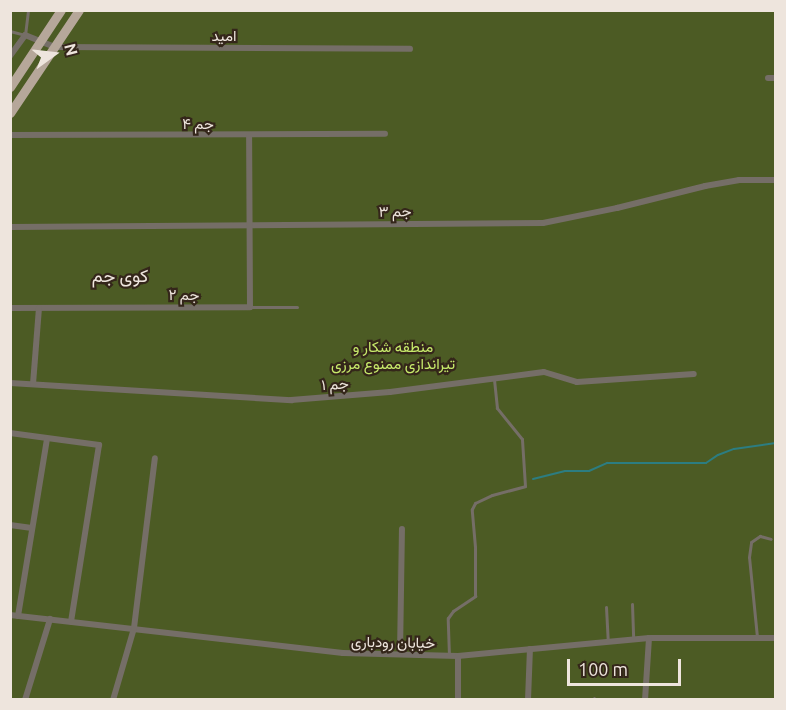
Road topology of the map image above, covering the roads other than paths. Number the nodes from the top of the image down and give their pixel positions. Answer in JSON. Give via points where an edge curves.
{"nodes":[{"id":1,"x":28,"y":10,"type":"edge"},
{"id":2,"x":61,"y":10,"type":"edge"},
{"id":3,"x":79,"y":10,"type":"edge"},
{"id":4,"x":148,"y":10,"type":"edge"},
{"id":5,"x":220,"y":10,"type":"edge"},
{"id":6,"x":10,"y":31,"type":"edge"},
{"id":7,"x":25,"y":34,"type":"junction"},
{"id":8,"x":40,"y":42,"type":"junction"},
{"id":9,"x":54,"y":47,"type":"junction"},
{"id":10,"x":410,"y":49,"type":"dead end"},
{"id":11,"x":10,"y":56,"type":"edge"},
{"id":12,"x":10,"y":87,"type":"edge"},
{"id":13,"x":10,"y":112,"type":"edge"},
{"id":14,"x":385,"y":134,"type":"dead end"},
{"id":15,"x":10,"y":135,"type":"edge"},
{"id":16,"x":249,"y":136,"type":"junction"},
{"id":17,"x":776,"y":180,"type":"edge"},
{"id":18,"x":249,"y":226,"type":"junction"},
{"id":19,"x":10,"y":227,"type":"edge"},
{"id":20,"x":250,"y":307,"type":"junction"},
{"id":21,"x":297,"y":307,"type":"dead end"},
{"id":22,"x":10,"y":308,"type":"edge"},
{"id":23,"x":39,"y":308,"type":"junction"},
{"id":24,"x":694,"y":374,"type":"dead end"},
{"id":25,"x":494,"y":379,"type":"junction"},
{"id":26,"x":10,"y":383,"type":"edge"},
{"id":27,"x":33,"y":384,"type":"junction"},
{"id":28,"x":10,"y":433,"type":"edge"},
{"id":29,"x":47,"y":438,"type":"junction"},
{"id":30,"x":155,"y":458,"type":"dead end"},
{"id":31,"x":10,"y":525,"type":"edge"},
{"id":32,"x":32,"y":528,"type":"junction"},
{"id":33,"x":402,"y":529,"type":"dead end"},
{"id":34,"x":771,"y":539,"type":"dead end"},
{"id":35,"x":632,"y":604,"type":"dead end"},
{"id":36,"x":606,"y":608,"type":"dead end"},
{"id":37,"x":14,"y":616,"type":"edge"},
{"id":38,"x":50,"y":619,"type":"junction"},
{"id":39,"x":71,"y":622,"type":"junction"},
{"id":40,"x":134,"y":628,"type":"junction"},
{"id":41,"x":757,"y":637,"type":"junction"},
{"id":42,"x":649,"y":638,"type":"junction"},
{"id":43,"x":776,"y":638,"type":"edge"},
{"id":44,"x":633,"y":639,"type":"junction"},
{"id":45,"x":608,"y":642,"type":"junction"},
{"id":46,"x":530,"y":649,"type":"junction"},
{"id":47,"x":400,"y":654,"type":"junction"},
{"id":48,"x":449,"y":656,"type":"junction"},
{"id":49,"x":458,"y":656,"type":"junction"},
{"id":50,"x":25,"y":699,"type":"edge"},
{"id":51,"x":113,"y":699,"type":"edge"},
{"id":52,"x":458,"y":699,"type":"edge"},
{"id":53,"x":528,"y":699,"type":"edge"},
{"id":54,"x":645,"y":699,"type":"edge"}],
"edges":[{"from":1,"to":7,"type":"lane"},
{"from":2,"to":8,"type":"main road"},
{"from":3,"to":9,"type":"main road"},
{"from":4,"to":5,"type":"lane"},
{"from":6,"to":7,"type":"lane"},
{"from":7,"to":8,"type":"street","name":"امید"},
{"from":7,"to":11,"type":"street"},
{"from":8,"to":9,"type":"street","name":"امید"},
{"from":8,"to":12,"type":"main road"},
{"from":9,"to":10,"type":"street","name":"امید"},
{"from":9,"to":13,"type":"main road"},
{"from":14,"to":16,"type":"street","name":"جم ۴"},
{"from":15,"to":16,"type":"street","name":"جم ۴"},
{"from":16,"to":18,"type":"street"},
{"from":17,"to":18,"type":"street","name":"جم ۳","via":[[739,180],[705,186],[543,223]]},
{"from":18,"to":19,"type":"street","name":"جم ۳"},
{"from":18,"to":20,"type":"street"},
{"from":20,"to":21,"type":"lane"},
{"from":20,"to":23,"type":"street","name":"جم ۲"},
{"from":22,"to":23,"type":"street","name":"جم ۲"},
{"from":23,"to":27,"type":"street"},
{"from":24,"to":25,"type":"street","name":"جم ۱","via":[[577,382],[544,372]]},
{"from":25,"to":27,"type":"street","name":"جم ۱","via":[[291,400]]},
{"from":25,"to":48,"type":"lane","via":[[497,408],[522,439],[525,486],[475,502],[475,596],[448,618]]},
{"from":26,"to":27,"type":"street","name":"جم ۱"},
{"from":28,"to":29,"type":"street"},
{"from":29,"to":32,"type":"street"},
{"from":29,"to":39,"type":"street","via":[[99,445]]},
{"from":30,"to":40,"type":"street"},
{"from":31,"to":32,"type":"street"},
{"from":32,"to":37,"type":"street"},
{"from":33,"to":47,"type":"street"},
{"from":34,"to":41,"type":"lane","via":[[760,536],[751,542]]},
{"from":35,"to":44,"type":"lane"},
{"from":36,"to":45,"type":"lane"},
{"from":37,"to":38,"type":"street","name":"خیابان رودباری"},
{"from":38,"to":39,"type":"street","name":"خیابان رودباری"},
{"from":38,"to":50,"type":"street"},
{"from":39,"to":40,"type":"street","name":"خیابان رودباری"},
{"from":40,"to":47,"type":"street","name":"خیابان رودباری","via":[[344,653]]},
{"from":40,"to":51,"type":"street"},
{"from":41,"to":42,"type":"street","name":"خیابان رودباری"},
{"from":41,"to":43,"type":"street","name":"خیابان رودباری"},
{"from":42,"to":44,"type":"street","name":"خیابان رودباری"},
{"from":42,"to":54,"type":"street"},
{"from":44,"to":45,"type":"street","name":"خیابان رودباری"},
{"from":45,"to":46,"type":"street","name":"خیابان رودباری"},
{"from":46,"to":49,"type":"street","name":"خیابان رودباری"},
{"from":46,"to":53,"type":"street"},
{"from":47,"to":48,"type":"street","name":"خیابان رودباری"},
{"from":48,"to":49,"type":"street","name":"خیابان رودباری"},
{"from":49,"to":52,"type":"street"}]}
